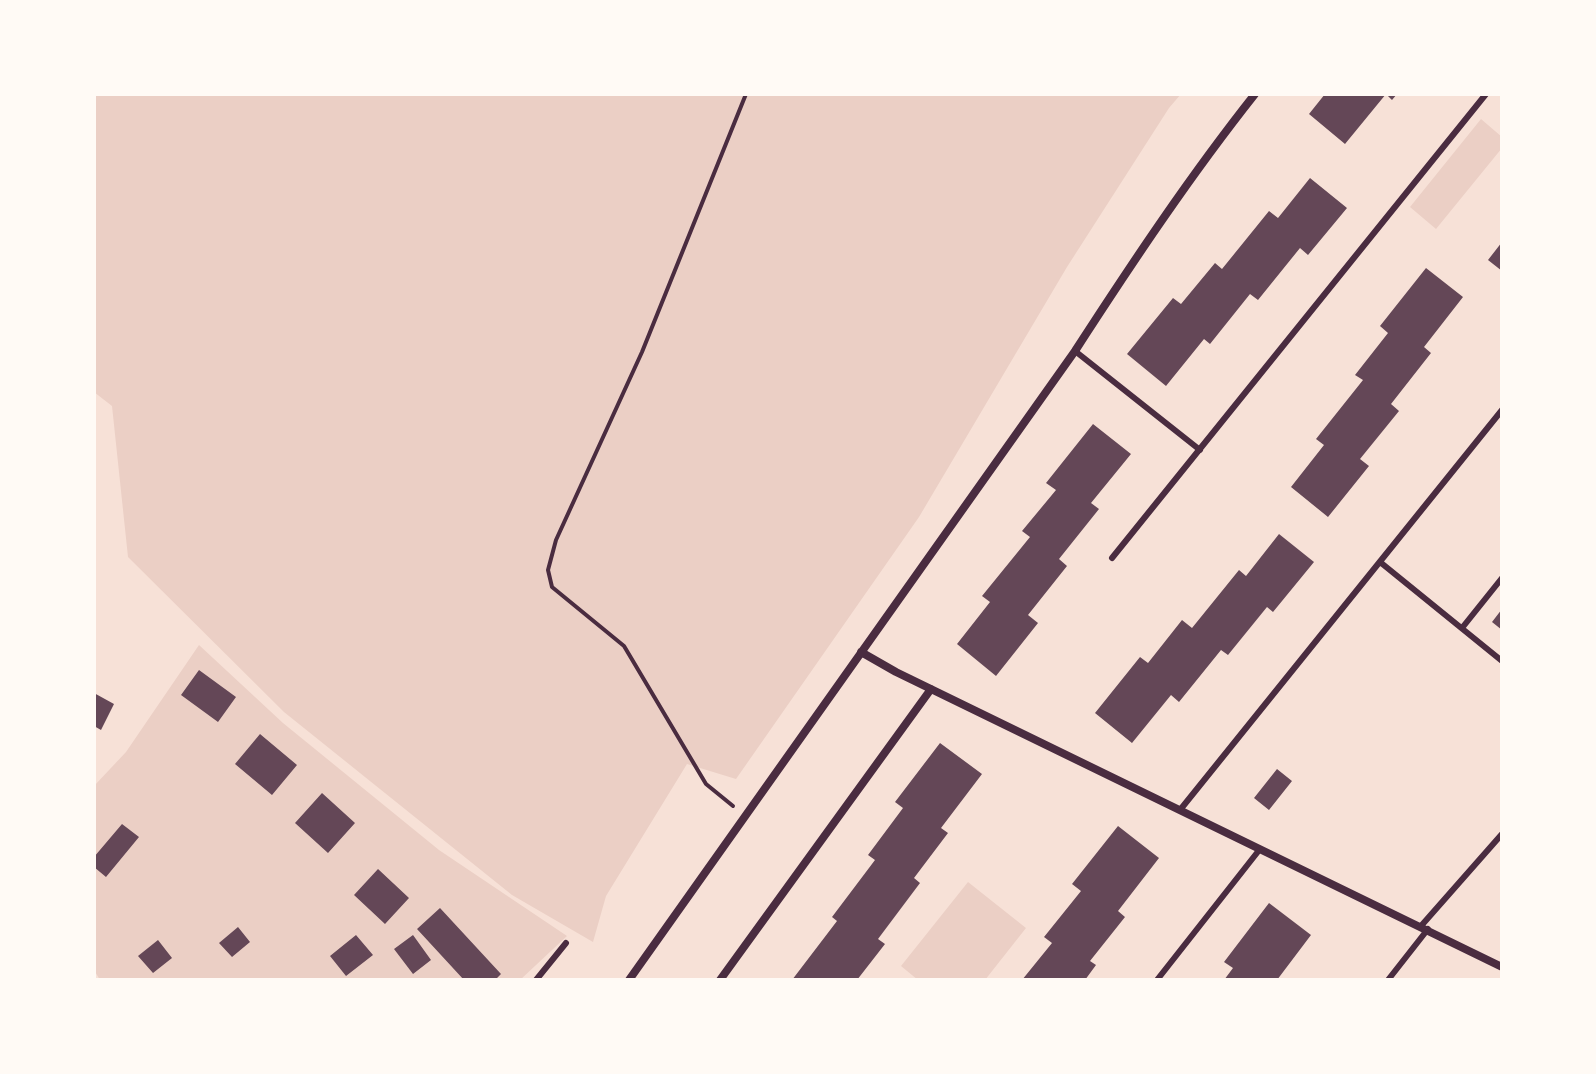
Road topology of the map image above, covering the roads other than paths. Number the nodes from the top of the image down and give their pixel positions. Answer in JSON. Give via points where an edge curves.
{"nodes":[{"id":1,"x":1255,"y":94,"type":"edge"},
{"id":2,"x":1486,"y":94,"type":"edge"},
{"id":3,"x":1075,"y":351,"type":"junction"},
{"id":4,"x":1502,"y":412,"type":"edge"},
{"id":5,"x":1200,"y":450,"type":"junction"},
{"id":6,"x":1112,"y":558,"type":"dead end"},
{"id":7,"x":1380,"y":562,"type":"junction"},
{"id":8,"x":1502,"y":578,"type":"edge"},
{"id":9,"x":1462,"y":628,"type":"junction"},
{"id":10,"x":861,"y":652,"type":"junction"},
{"id":11,"x":1502,"y":661,"type":"edge"},
{"id":12,"x":931,"y":689,"type":"junction"},
{"id":13,"x":1180,"y":810,"type":"junction"},
{"id":14,"x":1502,"y":834,"type":"edge"},
{"id":15,"x":1260,"y":849,"type":"junction"},
{"id":16,"x":1425,"y":928,"type":"junction"},
{"id":17,"x":566,"y":943,"type":"dead end"},
{"id":18,"x":1502,"y":967,"type":"edge"},
{"id":19,"x":536,"y":980,"type":"edge"},
{"id":20,"x":629,"y":980,"type":"edge"},
{"id":21,"x":720,"y":980,"type":"edge"},
{"id":22,"x":1157,"y":980,"type":"edge"},
{"id":23,"x":1388,"y":980,"type":"edge"}],
"edges":[{"from":1,"to":3,"type":"street","via":[[1214,145]]},
{"from":2,"to":5,"type":"lane"},
{"from":3,"to":5,"type":"lane"},
{"from":3,"to":10,"type":"street"},
{"from":4,"to":7,"type":"lane"},
{"from":5,"to":6,"type":"lane"},
{"from":7,"to":9,"type":"lane"},
{"from":7,"to":13,"type":"lane"},
{"from":8,"to":9,"type":"lane"},
{"from":9,"to":11,"type":"lane"},
{"from":10,"to":12,"type":"street"},
{"from":10,"to":20,"type":"street"},
{"from":12,"to":13,"type":"street"},
{"from":12,"to":21,"type":"street"},
{"from":13,"to":15,"type":"street"},
{"from":14,"to":16,"type":"lane"},
{"from":15,"to":16,"type":"street"},
{"from":15,"to":22,"type":"lane"},
{"from":16,"to":18,"type":"street"},
{"from":16,"to":23,"type":"lane"},
{"from":17,"to":19,"type":"lane"}]}
